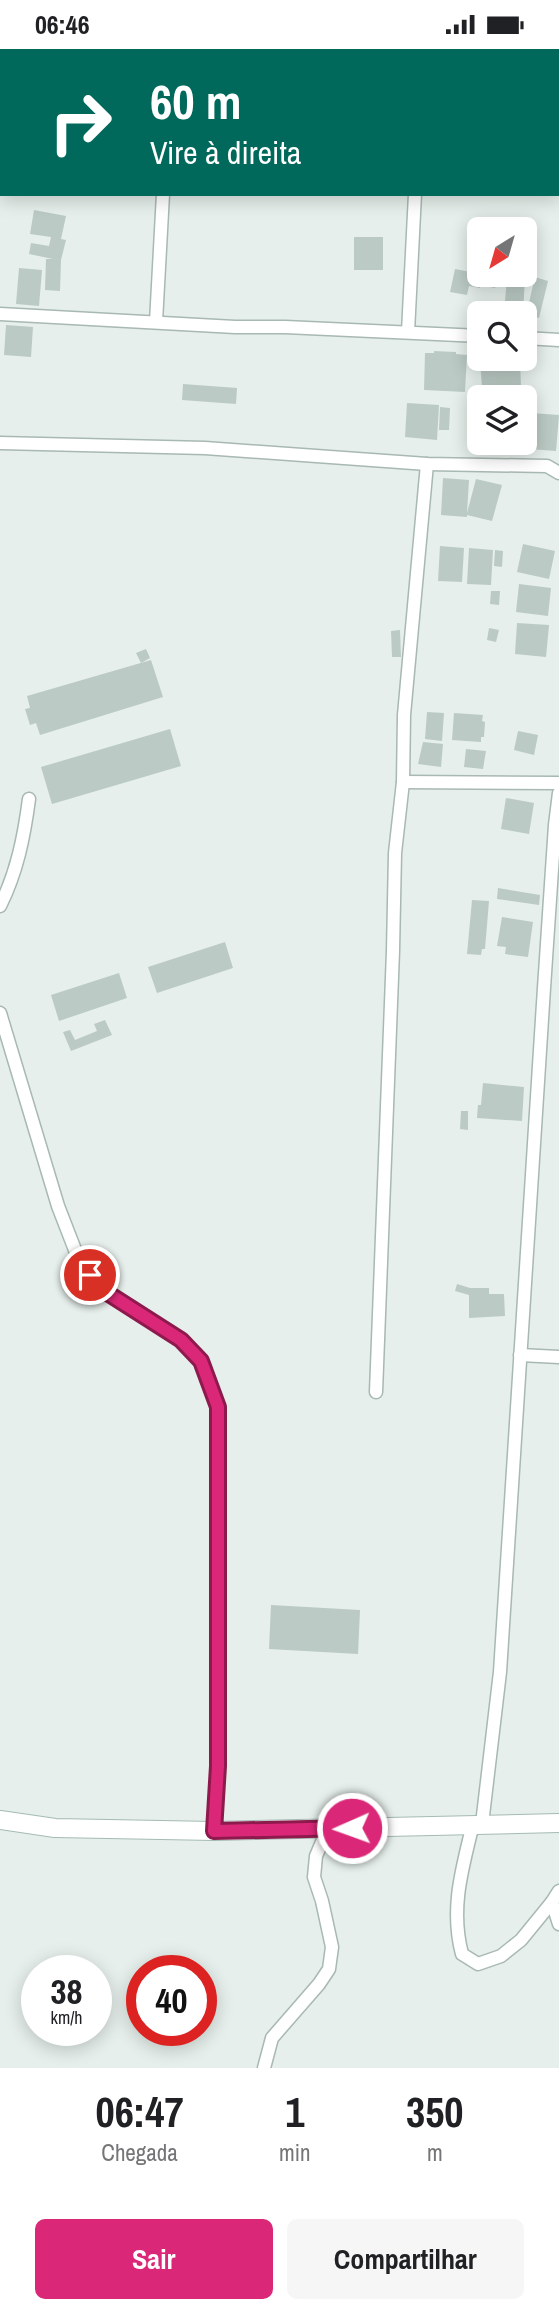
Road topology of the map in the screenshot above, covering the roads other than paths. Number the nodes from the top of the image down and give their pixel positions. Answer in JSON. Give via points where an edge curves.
{"nodes":[{"id":1,"x":163,"y":196,"type":"edge"},
{"id":2,"x":415,"y":196,"type":"edge"},
{"id":3,"x":0,"y":314,"type":"edge"},
{"id":4,"x":156,"y":322,"type":"junction"},
{"id":5,"x":408,"y":333,"type":"junction"},
{"id":6,"x":467,"y":335,"type":"edge"},
{"id":7,"x":537,"y":339,"type":"edge"},
{"id":8,"x":559,"y":340,"type":"edge"},
{"id":9,"x":0,"y":443,"type":"edge"},
{"id":10,"x":427,"y":464,"type":"junction"},
{"id":11,"x":559,"y":473,"type":"edge"},
{"id":12,"x":403,"y":782,"type":"junction"},
{"id":13,"x":559,"y":783,"type":"edge"},
{"id":14,"x":559,"y":793,"type":"edge"},
{"id":15,"x":29,"y":799,"type":"dead end"},
{"id":16,"x":0,"y":906,"type":"edge"},
{"id":17,"x":0,"y":1013,"type":"edge"},
{"id":18,"x":520,"y":1355,"type":"junction"},
{"id":19,"x":559,"y":1357,"type":"edge"},
{"id":20,"x":376,"y":1392,"type":"dead end"},
{"id":21,"x":0,"y":1821,"type":"edge"},
{"id":22,"x":559,"y":1823,"type":"edge"},
{"id":23,"x":478,"y":1824,"type":"junction"},
{"id":24,"x":328,"y":1828,"type":"junction"},
{"id":25,"x":214,"y":1831,"type":"junction"},
{"id":26,"x":555,"y":1897,"type":"edge"},
{"id":27,"x":559,"y":1924,"type":"edge"},
{"id":28,"x":264,"y":2068,"type":"edge"}],
"edges":[{"from":1,"to":4,"type":"street"},
{"from":2,"to":5,"type":"street"},
{"from":3,"to":4,"type":"street"},
{"from":4,"to":5,"type":"street"},
{"from":5,"to":6,"type":"street"},
{"from":7,"to":8,"type":"street"},
{"from":9,"to":10,"type":"street","via":[[205,448]]},
{"from":10,"to":11,"type":"street","via":[[547,466]]},
{"from":10,"to":12,"type":"street","via":[[404,715]]},
{"from":12,"to":13,"type":"street"},
{"from":12,"to":20,"type":"street","via":[[394,853]]},
{"from":14,"to":18,"type":"street"},
{"from":15,"to":16,"type":"street","via":[[23,844]]},
{"from":17,"to":25,"type":"street","via":[[77,1255],[109,1294],[181,1340],[201,1361],[218,1407]]},
{"from":18,"to":19,"type":"street"},
{"from":18,"to":23,"type":"street","via":[[500,1672]]},
{"from":21,"to":25,"type":"street","via":[[55,1828]]},
{"from":22,"to":23,"type":"street"},
{"from":23,"to":24,"type":"street"},
{"from":23,"to":26,"type":"street","via":[[457,1900],[462,1954],[478,1964],[501,1956],[521,1940]]},
{"from":24,"to":25,"type":"street"},
{"from":24,"to":28,"type":"street","via":[[316,1856],[314,1877],[332,1947],[329,1969],[272,2038]]},
{"from":26,"to":27,"type":"street"}]}
